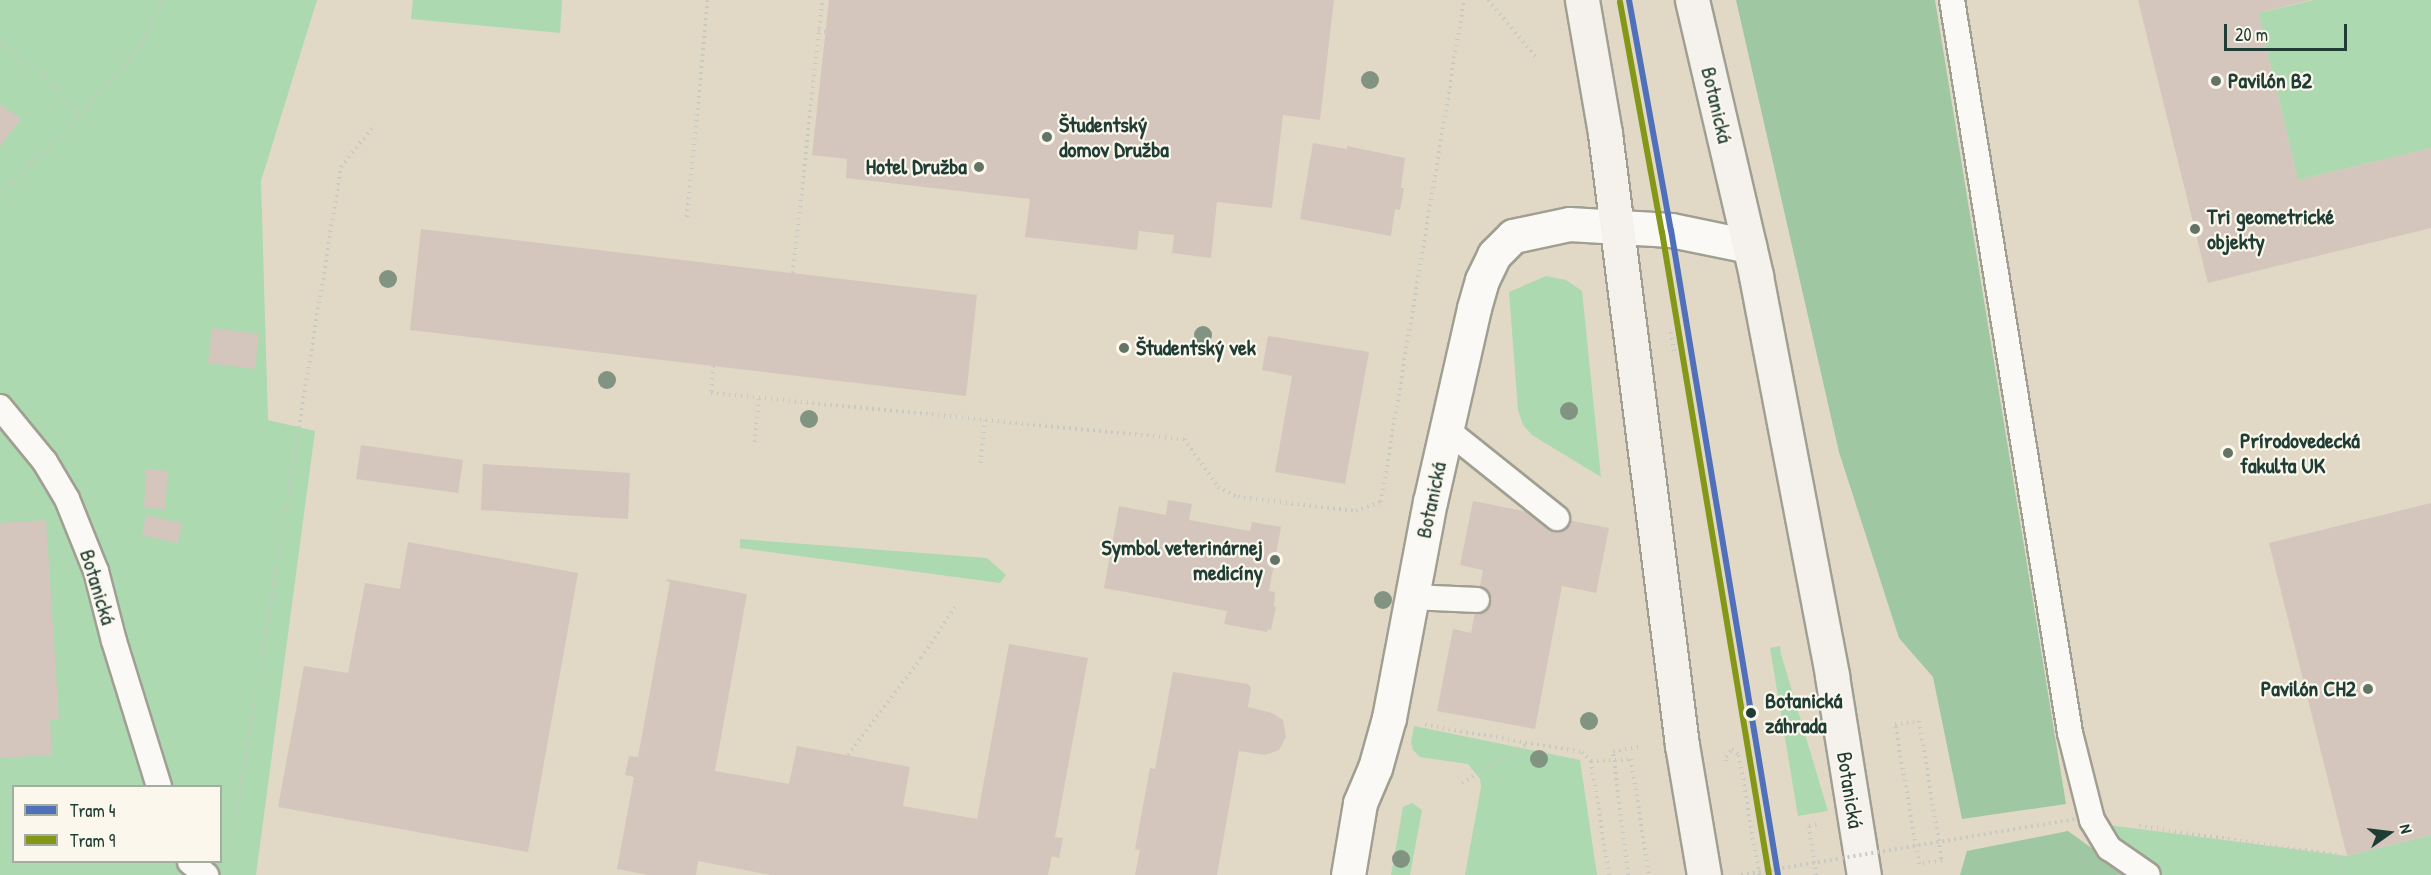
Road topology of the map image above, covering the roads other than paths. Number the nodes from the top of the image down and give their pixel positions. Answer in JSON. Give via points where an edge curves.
{"nodes":[{"id":1,"x":1582,"y":0,"type":"edge"},
{"id":2,"x":1692,"y":0,"type":"edge"},
{"id":3,"x":1952,"y":0,"type":"edge"},
{"id":4,"x":1616,"y":226,"type":"junction"},
{"id":5,"x":1749,"y":246,"type":"junction"},
{"id":6,"x":0,"y":407,"type":"edge"},
{"id":7,"x":1447,"y":430,"type":"junction"},
{"id":8,"x":1557,"y":518,"type":"dead end"},
{"id":9,"x":1411,"y":597,"type":"junction"},
{"id":10,"x":1477,"y":600,"type":"dead end"},
{"id":11,"x":159,"y":785,"type":"edge"},
{"id":12,"x":192,"y":863,"type":"edge"},
{"id":13,"x":206,"y":875,"type":"edge"},
{"id":14,"x":1348,"y":875,"type":"edge"},
{"id":15,"x":1704,"y":875,"type":"edge"},
{"id":16,"x":1864,"y":875,"type":"edge"},
{"id":17,"x":2148,"y":875,"type":"edge"}],
"edges":[{"from":1,"to":4,"type":"main road"},
{"from":2,"to":5,"type":"main road","name":"Botanická"},
{"from":3,"to":17,"type":"lane","via":[[2084,819],[2109,848]]},
{"from":4,"to":5,"type":"street","name":"Botanická","via":[[1671,230]]},
{"from":4,"to":7,"type":"street","name":"Botanická","via":[[1569,224],[1540,229],[1513,236],[1494,255],[1474,308]]},
{"from":4,"to":15,"type":"main road","via":[[1682,745]]},
{"from":5,"to":16,"type":"main road","name":"Botanická","via":[[1830,665]]},
{"from":6,"to":11,"type":"lane","name":"Botanická","via":[[45,462],[67,499],[96,571]]},
{"from":7,"to":8,"type":"lane"},
{"from":7,"to":9,"type":"street","name":"Botanická"},
{"from":9,"to":10,"type":"lane"},
{"from":9,"to":14,"type":"street","name":"Botanická","via":[[1389,718],[1360,803]]},
{"from":12,"to":13,"type":"lane"}]}
